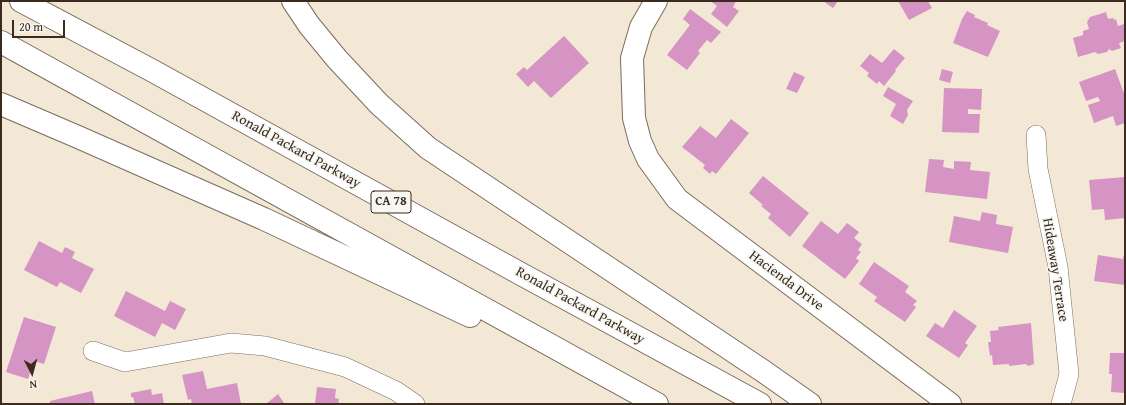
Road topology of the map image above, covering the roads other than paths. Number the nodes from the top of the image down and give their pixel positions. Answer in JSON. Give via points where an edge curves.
{"nodes":[{"id":1,"x":22,"y":1,"type":"edge"},
{"id":2,"x":293,"y":1,"type":"edge"},
{"id":3,"x":656,"y":1,"type":"edge"},
{"id":4,"x":1,"y":42,"type":"edge"},
{"id":5,"x":1,"y":104,"type":"edge"},
{"id":6,"x":1036,"y":135,"type":"dead end"},
{"id":7,"x":93,"y":351,"type":"dead end"},
{"id":8,"x":653,"y":402,"type":"edge"},
{"id":9,"x":416,"y":404,"type":"edge"},
{"id":10,"x":760,"y":404,"type":"edge"},
{"id":11,"x":810,"y":404,"type":"edge"},
{"id":12,"x":950,"y":404,"type":"edge"},
{"id":13,"x":1061,"y":404,"type":"edge"}],
"edges":[{"from":1,"to":10,"type":"main road","name":"Ronald Packard Parkway","number":"CA 78"},
{"from":2,"to":11,"type":"main road","via":[[337,59],[379,104],[428,148]]},
{"from":3,"to":12,"type":"main road","name":"Hacienda Drive","via":[[642,27],[632,58],[634,118],[648,159],[676,199]]},
{"from":4,"to":8,"type":"main road"},
{"from":5,"to":8,"type":"main road","via":[[264,220]]},
{"from":6,"to":13,"type":"street","name":"Hideaway Terrace","via":[[1038,169],[1058,267],[1069,374]]},
{"from":7,"to":9,"type":"street","via":[[125,362],[231,343],[265,346],[345,367],[396,391]]}]}
